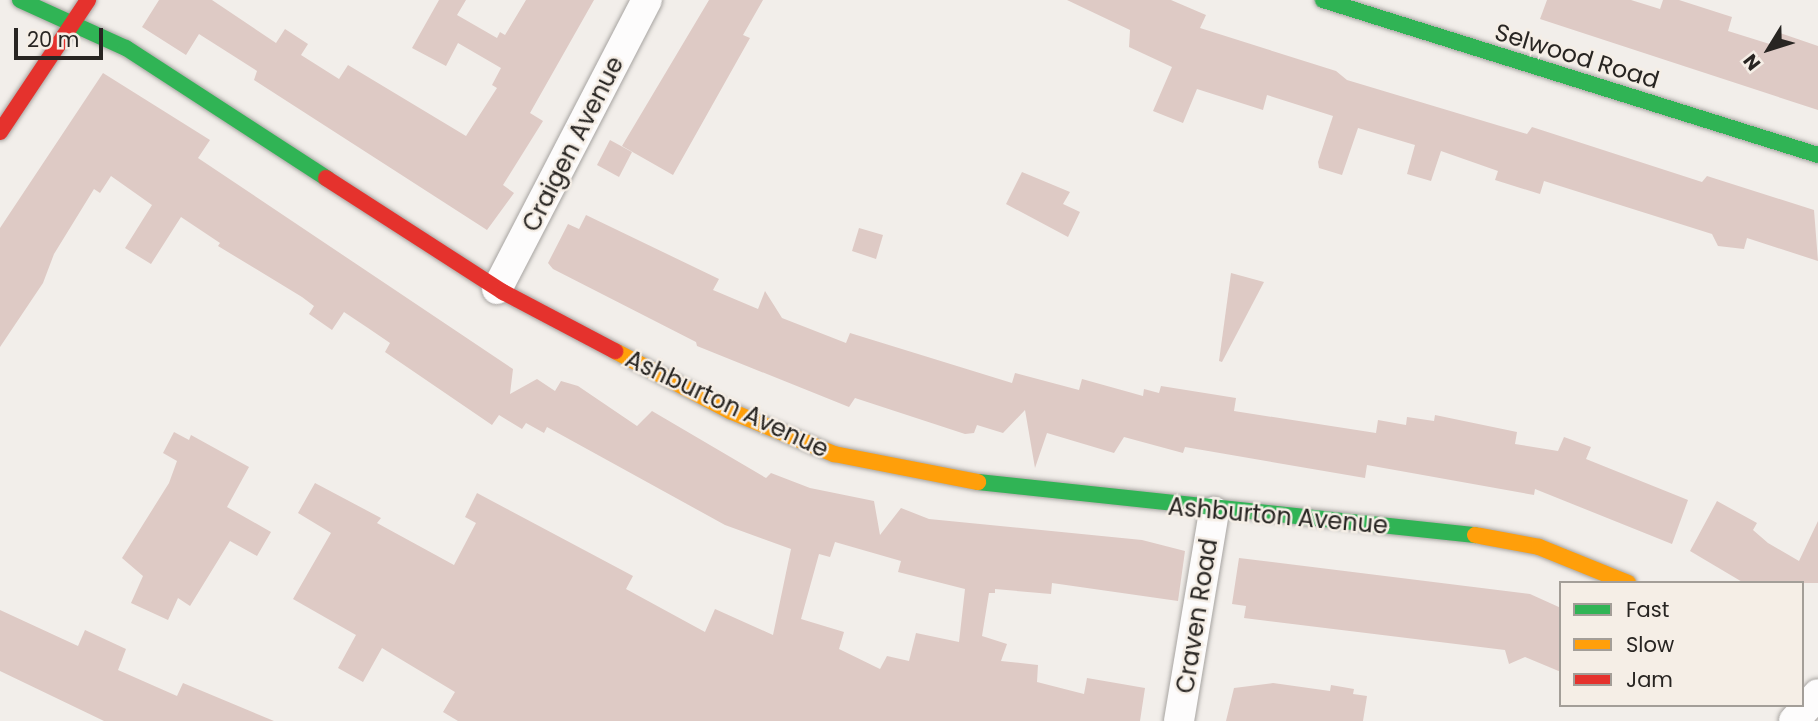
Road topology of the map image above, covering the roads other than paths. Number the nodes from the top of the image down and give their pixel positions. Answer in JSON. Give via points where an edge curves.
{"nodes":[{"id":1,"x":20,"y":0,"type":"edge"},
{"id":2,"x":88,"y":0,"type":"edge"},
{"id":3,"x":647,"y":0,"type":"edge"},
{"id":4,"x":1323,"y":0,"type":"edge"},
{"id":5,"x":74,"y":23,"type":"junction"},
{"id":6,"x":0,"y":132,"type":"edge"},
{"id":7,"x":1818,"y":155,"type":"edge"},
{"id":8,"x":497,"y":289,"type":"junction"},
{"id":9,"x":1214,"y":512,"type":"junction"},
{"id":10,"x":1624,"y":581,"type":"edge"},
{"id":11,"x":1804,"y":679,"type":"edge"},
{"id":12,"x":1818,"y":692,"type":"edge"},
{"id":13,"x":1179,"y":721,"type":"edge"},
{"id":14,"x":1794,"y":721,"type":"edge"}],
"edges":[{"from":1,"to":5,"type":"street","name":"Ashburton Avenue"},
{"from":2,"to":5,"type":"street"},
{"from":3,"to":8,"type":"street","name":"Craigen Avenue"},
{"from":4,"to":7,"type":"street","name":"Selwood Road"},
{"from":5,"to":6,"type":"street"},
{"from":5,"to":8,"type":"street","name":"Ashburton Avenue","via":[[126,48]]},
{"from":8,"to":9,"type":"street","name":"Ashburton Avenue","via":[[730,411],[834,454],[948,479]]},
{"from":9,"to":10,"type":"street","name":"Ashburton Avenue","via":[[1512,540],[1588,564]]},
{"from":9,"to":13,"type":"street","name":"Craven Road"},
{"from":11,"to":12,"type":"street"},
{"from":12,"to":14,"type":"street"}]}
